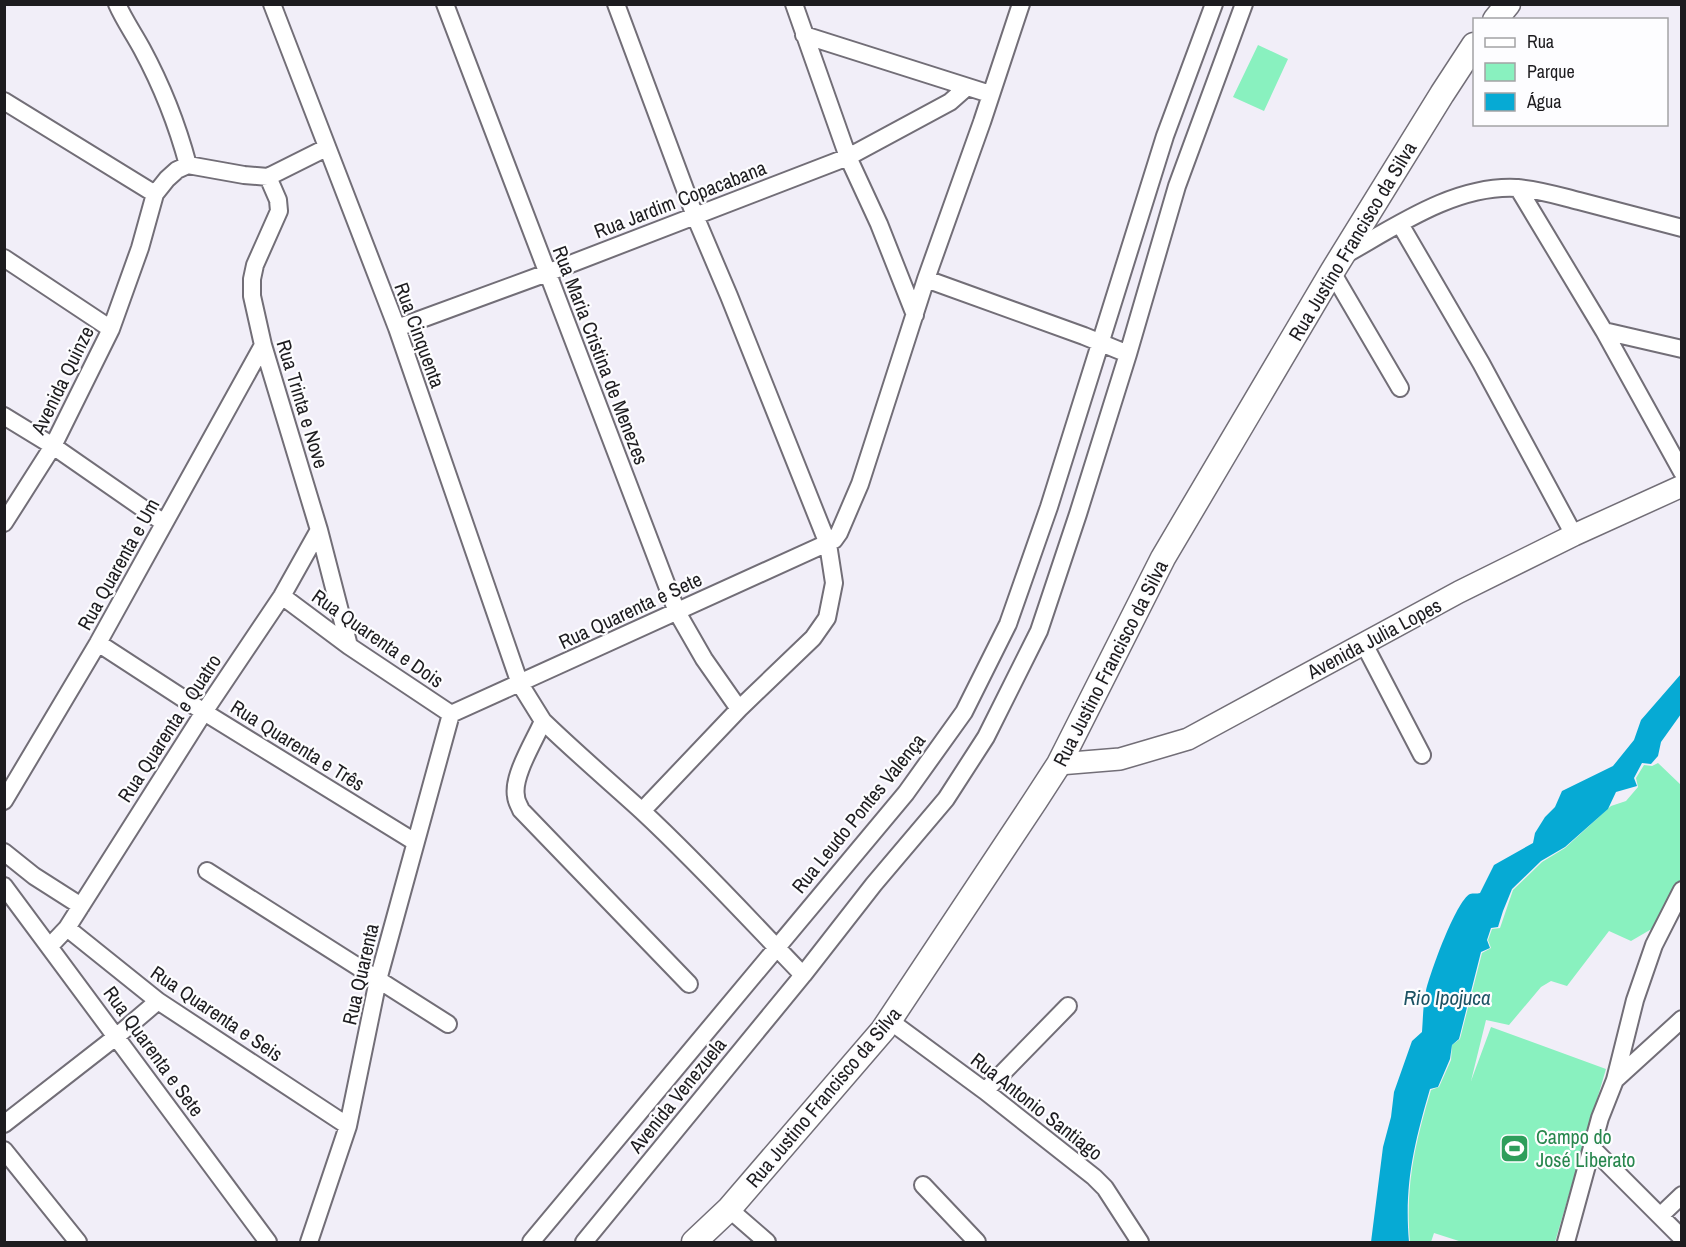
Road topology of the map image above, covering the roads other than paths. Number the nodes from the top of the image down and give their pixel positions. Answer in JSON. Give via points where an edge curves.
{"nodes":[{"id":1,"x":105,"y":4,"type":"edge"},
{"id":2,"x":272,"y":4,"type":"edge"},
{"id":3,"x":445,"y":4,"type":"edge"},
{"id":4,"x":616,"y":4,"type":"edge"},
{"id":5,"x":794,"y":4,"type":"edge"},
{"id":6,"x":1021,"y":4,"type":"edge"},
{"id":7,"x":1214,"y":4,"type":"edge"},
{"id":8,"x":1244,"y":4,"type":"edge"},
{"id":9,"x":1509,"y":4,"type":"edge"},
{"id":10,"x":119,"y":10,"type":"edge"},
{"id":11,"x":1497,"y":18,"type":"edge"},
{"id":12,"x":804,"y":35,"type":"junction"},
{"id":13,"x":1473,"y":47,"type":"edge"},
{"id":14,"x":967,"y":87,"type":"junction"},
{"id":15,"x":990,"y":94,"type":"junction"},
{"id":16,"x":4,"y":101,"type":"edge"},
{"id":17,"x":326,"y":148,"type":"junction"},
{"id":18,"x":848,"y":156,"type":"junction"},
{"id":19,"x":188,"y":165,"type":"junction"},
{"id":20,"x":268,"y":177,"type":"junction"},
{"id":21,"x":1518,"y":188,"type":"junction"},
{"id":22,"x":155,"y":194,"type":"junction"},
{"id":23,"x":695,"y":216,"type":"junction"},
{"id":24,"x":1400,"y":224,"type":"junction"},
{"id":25,"x":1682,"y":228,"type":"edge"},
{"id":26,"x":4,"y":258,"type":"edge"},
{"id":27,"x":1337,"y":264,"type":"junction"},
{"id":28,"x":547,"y":273,"type":"junction"},
{"id":29,"x":926,"y":279,"type":"junction"},
{"id":30,"x":915,"y":315,"type":"junction"},
{"id":31,"x":111,"y":328,"type":"junction"},
{"id":32,"x":397,"y":328,"type":"junction"},
{"id":33,"x":1604,"y":331,"type":"junction"},
{"id":34,"x":1101,"y":343,"type":"junction"},
{"id":35,"x":263,"y":345,"type":"junction"},
{"id":36,"x":1682,"y":349,"type":"edge"},
{"id":37,"x":1128,"y":354,"type":"junction"},
{"id":38,"x":1400,"y":388,"type":"dead end"},
{"id":39,"x":4,"y":416,"type":"edge"},
{"id":40,"x":53,"y":447,"type":"junction"},
{"id":41,"x":1682,"y":472,"type":"edge"},
{"id":42,"x":1682,"y":486,"type":"edge"},
{"id":43,"x":4,"y":523,"type":"edge"},
{"id":44,"x":164,"y":523,"type":"junction"},
{"id":45,"x":319,"y":530,"type":"junction"},
{"id":46,"x":1574,"y":535,"type":"junction"},
{"id":47,"x":828,"y":544,"type":"junction"},
{"id":48,"x":282,"y":596,"type":"junction"},
{"id":49,"x":677,"y":612,"type":"junction"},
{"id":50,"x":98,"y":643,"type":"junction"},
{"id":51,"x":1364,"y":644,"type":"junction"},
{"id":52,"x":349,"y":646,"type":"junction"},
{"id":53,"x":520,"y":684,"type":"junction"},
{"id":54,"x":739,"y":709,"type":"junction"},
{"id":55,"x":204,"y":712,"type":"junction"},
{"id":56,"x":451,"y":714,"type":"junction"},
{"id":57,"x":543,"y":721,"type":"junction"},
{"id":58,"x":1422,"y":755,"type":"dead end"},
{"id":59,"x":1059,"y":764,"type":"junction"},
{"id":60,"x":4,"y":801,"type":"edge"},
{"id":61,"x":642,"y":811,"type":"junction"},
{"id":62,"x":416,"y":842,"type":"junction"},
{"id":63,"x":4,"y":852,"type":"edge"},
{"id":64,"x":207,"y":870,"type":"dead end"},
{"id":65,"x":5,"y":887,"type":"edge"},
{"id":66,"x":1682,"y":891,"type":"edge"},
{"id":67,"x":81,"y":906,"type":"junction"},
{"id":68,"x":67,"y":927,"type":"junction"},
{"id":69,"x":50,"y":946,"type":"junction"},
{"id":70,"x":777,"y":948,"type":"junction"},
{"id":71,"x":803,"y":975,"type":"junction"},
{"id":72,"x":378,"y":980,"type":"junction"},
{"id":73,"x":689,"y":984,"type":"dead end"},
{"id":74,"x":158,"y":1001,"type":"junction"},
{"id":75,"x":1068,"y":1006,"type":"dead end"},
{"id":76,"x":1682,"y":1019,"type":"edge"},
{"id":77,"x":890,"y":1021,"type":"junction"},
{"id":78,"x":448,"y":1024,"type":"dead end"},
{"id":79,"x":117,"y":1036,"type":"junction"},
{"id":80,"x":1615,"y":1080,"type":"junction"},
{"id":81,"x":985,"y":1091,"type":"junction"},
{"id":82,"x":4,"y":1124,"type":"edge"},
{"id":83,"x":348,"y":1126,"type":"junction"},
{"id":84,"x":1592,"y":1148,"type":"junction"},
{"id":85,"x":4,"y":1150,"type":"edge"},
{"id":86,"x":924,"y":1185,"type":"dead end"},
{"id":87,"x":1682,"y":1195,"type":"edge"},
{"id":88,"x":729,"y":1209,"type":"junction"},
{"id":89,"x":1660,"y":1216,"type":"junction"},
{"id":90,"x":1682,"y":1238,"type":"edge"},
{"id":91,"x":78,"y":1242,"type":"edge"},
{"id":92,"x":268,"y":1242,"type":"edge"},
{"id":93,"x":309,"y":1242,"type":"edge"},
{"id":94,"x":531,"y":1242,"type":"edge"},
{"id":95,"x":584,"y":1242,"type":"edge"},
{"id":96,"x":694,"y":1242,"type":"edge"},
{"id":97,"x":767,"y":1242,"type":"edge"},
{"id":98,"x":978,"y":1242,"type":"edge"},
{"id":99,"x":1140,"y":1242,"type":"edge"},
{"id":100,"x":1566,"y":1242,"type":"edge"}],
"edges":[{"from":1,"to":10,"type":"street"},
{"from":2,"to":17,"type":"street","name":"Rua Cinquenta"},
{"from":3,"to":28,"type":"street","name":"Rua Maria Cristina de Menezes"},
{"from":4,"to":23,"type":"street"},
{"from":5,"to":12,"type":"street"},
{"from":6,"to":15,"type":"street"},
{"from":7,"to":34,"type":"street","name":"Rua Leudo Pontes Valença","via":[[1165,136]]},
{"from":8,"to":37,"type":"street","via":[[1177,186]]},
{"from":9,"to":11,"type":"main road"},
{"from":10,"to":19,"type":"street","via":[[167,98]]},
{"from":12,"to":14,"type":"street"},
{"from":12,"to":18,"type":"street"},
{"from":13,"to":27,"type":"main road","name":"Rua Justino Francisco da Silva"},
{"from":14,"to":15,"type":"street"},
{"from":14,"to":18,"type":"street","name":"Rua Jardim Copacabana","via":[[950,102]]},
{"from":15,"to":29,"type":"street"},
{"from":16,"to":22,"type":"street"},
{"from":17,"to":20,"type":"street"},
{"from":17,"to":32,"type":"street","name":"Rua Cinquenta"},
{"from":18,"to":23,"type":"street","name":"Rua Jardim Copacabana"},
{"from":18,"to":30,"type":"street"},
{"from":19,"to":20,"type":"street"},
{"from":19,"to":22,"type":"street","via":[[177,170]]},
{"from":20,"to":35,"type":"street","name":"Rua Trinta e Nove","via":[[279,211],[252,279]]},
{"from":21,"to":24,"type":"street","via":[[1463,196]]},
{"from":21,"to":25,"type":"street"},
{"from":21,"to":33,"type":"street"},
{"from":22,"to":31,"type":"street","name":"Avenida Quinze"},
{"from":23,"to":28,"type":"street","name":"Rua Jardim Copacabana"},
{"from":23,"to":47,"type":"street"},
{"from":24,"to":27,"type":"street"},
{"from":24,"to":46,"type":"street"},
{"from":26,"to":31,"type":"street"},
{"from":27,"to":38,"type":"street"},
{"from":27,"to":59,"type":"main road","name":"Rua Justino Francisco da Silva","via":[[1163,558]]},
{"from":28,"to":32,"type":"street","name":"Rua Jardim Copacabana"},
{"from":28,"to":49,"type":"street","name":"Rua Maria Cristina de Menezes"},
{"from":29,"to":30,"type":"street"},
{"from":29,"to":34,"type":"street"},
{"from":30,"to":47,"type":"street","via":[[860,484],[839,533]]},
{"from":31,"to":40,"type":"street","name":"Avenida Quinze"},
{"from":32,"to":53,"type":"street","name":"Rua Cinquenta"},
{"from":33,"to":36,"type":"street"},
{"from":33,"to":41,"type":"street"},
{"from":34,"to":37,"type":"street"},
{"from":34,"to":70,"type":"street","name":"Rua Leudo Pontes Valença","via":[[1008,624],[964,712],[906,793]]},
{"from":35,"to":44,"type":"street","name":"Rua Quarenta e Um"},
{"from":35,"to":45,"type":"street","name":"Rua Trinta e Nove"},
{"from":37,"to":71,"type":"street","via":[[1039,631],[986,737],[946,799]]},
{"from":39,"to":40,"type":"street"},
{"from":40,"to":43,"type":"street","name":"Avenida Quinze"},
{"from":40,"to":44,"type":"street"},
{"from":42,"to":46,"type":"street","name":"Avenida Julia Lopes"},
{"from":44,"to":50,"type":"street","name":"Rua Quarenta e Um"},
{"from":45,"to":48,"type":"street","name":"Rua Quarenta e Quatro"},
{"from":45,"to":52,"type":"street","name":"Rua Trinta e Nove"},
{"from":46,"to":51,"type":"street","name":"Avenida Julia Lopes"},
{"from":47,"to":49,"type":"street","name":"Rua Quarenta e Sete"},
{"from":47,"to":54,"type":"street","via":[[834,583],[827,618],[813,638]]},
{"from":48,"to":52,"type":"street","name":"Rua Quarenta e Dois"},
{"from":48,"to":55,"type":"street","name":"Rua Quarenta e Quatro"},
{"from":49,"to":53,"type":"street","name":"Rua Quarenta e Sete"},
{"from":49,"to":54,"type":"street","name":"Rua Maria Cristina de Menezes","via":[[704,660]]},
{"from":50,"to":55,"type":"street","name":"Rua Quarenta e Três"},
{"from":50,"to":60,"type":"street","name":"Rua Quarenta e Um"},
{"from":51,"to":58,"type":"street"},
{"from":51,"to":59,"type":"street","name":"Avenida Julia Lopes","via":[[1188,740],[1120,759]]},
{"from":52,"to":56,"type":"street","name":"Rua Quarenta e Dois"},
{"from":53,"to":56,"type":"street","name":"Rua Quarenta e Sete"},
{"from":53,"to":57,"type":"street","name":"Rua Cinquenta"},
{"from":54,"to":61,"type":"street"},
{"from":55,"to":62,"type":"street","name":"Rua Quarenta e Três"},
{"from":55,"to":67,"type":"street","name":"Rua Quarenta e Quatro"},
{"from":56,"to":62,"type":"street","name":"Rua Quarenta"},
{"from":57,"to":61,"type":"street","name":"Rua Cinquenta"},
{"from":57,"to":73,"type":"street","via":[[517,782],[516,799],[521,810]]},
{"from":59,"to":77,"type":"main road","name":"Rua Justino Francisco da Silva"},
{"from":61,"to":70,"type":"street","name":"Rua Cinquenta"},
{"from":62,"to":72,"type":"street","name":"Rua Quarenta"},
{"from":63,"to":67,"type":"street"},
{"from":64,"to":72,"type":"street"},
{"from":65,"to":69,"type":"street","name":"Rua Quarenta e Sete"},
{"from":66,"to":80,"type":"street","via":[[1642,978]]},
{"from":67,"to":68,"type":"street","name":"Rua Quarenta e Quatro"},
{"from":68,"to":69,"type":"street","name":"Rua Quarenta e Quatro"},
{"from":68,"to":74,"type":"street","name":"Rua Quarenta e Seis"},
{"from":69,"to":79,"type":"street","name":"Rua Quarenta e Sete"},
{"from":70,"to":71,"type":"street","name":"Rua Cinquenta"},
{"from":70,"to":94,"type":"street","name":"Rua Leudo Pontes Valença"},
{"from":71,"to":95,"type":"street","name":"Avenida Venezuela"},
{"from":72,"to":78,"type":"street"},
{"from":72,"to":83,"type":"street","name":"Rua Quarenta"},
{"from":74,"to":79,"type":"street"},
{"from":74,"to":83,"type":"street","name":"Rua Quarenta e Seis"},
{"from":75,"to":81,"type":"street"},
{"from":76,"to":80,"type":"street"},
{"from":77,"to":81,"type":"street","name":"Rua Antonio Santiago"},
{"from":77,"to":88,"type":"main road","name":"Rua Justino Francisco da Silva"},
{"from":79,"to":82,"type":"street"},
{"from":79,"to":92,"type":"street","name":"Rua Quarenta e Sete"},
{"from":80,"to":84,"type":"street"},
{"from":81,"to":99,"type":"street","name":"Rua Antonio Santiago","via":[[1100,1182]]},
{"from":83,"to":93,"type":"street","name":"Rua Quarenta"},
{"from":84,"to":89,"type":"street"},
{"from":84,"to":100,"type":"street"},
{"from":85,"to":91,"type":"street"},
{"from":86,"to":98,"type":"street"},
{"from":87,"to":89,"type":"street"},
{"from":88,"to":96,"type":"main road","name":"Rua Justino Francisco da Silva"},
{"from":88,"to":97,"type":"street"},
{"from":89,"to":90,"type":"street"}]}
